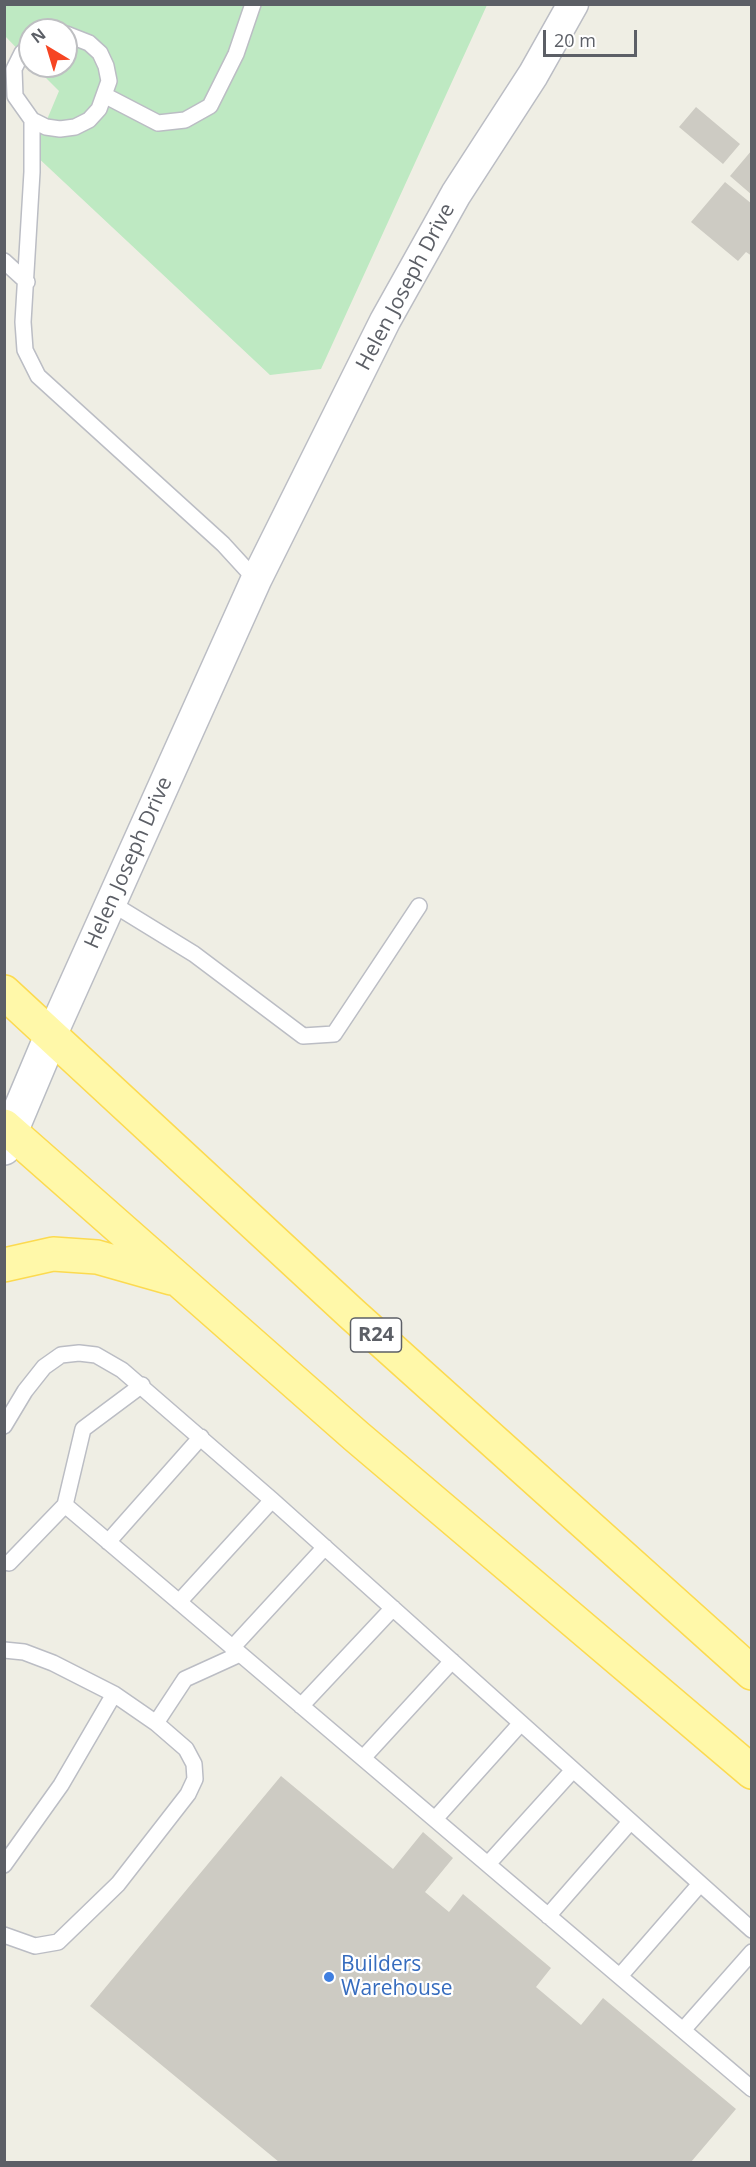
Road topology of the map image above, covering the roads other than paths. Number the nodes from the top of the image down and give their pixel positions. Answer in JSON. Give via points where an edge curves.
{"nodes":[{"id":1,"x":253,"y":4,"type":"edge"},
{"id":2,"x":573,"y":4,"type":"edge"},
{"id":3,"x":78,"y":39,"type":"edge"},
{"id":4,"x":18,"y":59,"type":"edge"},
{"id":5,"x":9,"y":73,"type":"edge"},
{"id":6,"x":106,"y":96,"type":"junction"},
{"id":7,"x":32,"y":120,"type":"junction"},
{"id":8,"x":4,"y":261,"type":"edge"},
{"id":9,"x":27,"y":282,"type":"junction"},
{"id":10,"x":256,"y":580,"type":"junction"},
{"id":11,"x":111,"y":903,"type":"junction"},
{"id":12,"x":419,"y":906,"type":"dead end"},
{"id":13,"x":4,"y":992,"type":"edge"},
{"id":14,"x":52,"y":1034,"type":"junction"},
{"id":15,"x":7,"y":1135,"type":"edge"},
{"id":16,"x":4,"y":1265,"type":"edge"},
{"id":17,"x":181,"y":1281,"type":"junction"},
{"id":18,"x":142,"y":1385,"type":"junction"},
{"id":19,"x":4,"y":1426,"type":"edge"},
{"id":20,"x":201,"y":1437,"type":"junction"},
{"id":21,"x":272,"y":1500,"type":"junction"},
{"id":22,"x":65,"y":1505,"type":"junction"},
{"id":23,"x":108,"y":1542,"type":"junction"},
{"id":24,"x":325,"y":1547,"type":"junction"},
{"id":25,"x":9,"y":1563,"type":"dead end"},
{"id":26,"x":179,"y":1602,"type":"junction"},
{"id":27,"x":393,"y":1608,"type":"junction"},
{"id":28,"x":4,"y":1650,"type":"edge"},
{"id":29,"x":236,"y":1651,"type":"junction"},
{"id":30,"x":452,"y":1661,"type":"junction"},
{"id":31,"x":752,"y":1672,"type":"edge"},
{"id":32,"x":114,"y":1694,"type":"junction"},
{"id":33,"x":301,"y":1706,"type":"junction"},
{"id":34,"x":156,"y":1723,"type":"junction"},
{"id":35,"x":521,"y":1724,"type":"junction"},
{"id":36,"x":363,"y":1758,"type":"junction"},
{"id":37,"x":573,"y":1770,"type":"junction"},
{"id":38,"x":752,"y":1772,"type":"edge"},
{"id":39,"x":435,"y":1819,"type":"junction"},
{"id":40,"x":630,"y":1821,"type":"junction"},
{"id":41,"x":4,"y":1864,"type":"edge"},
{"id":42,"x":488,"y":1864,"type":"junction"},
{"id":43,"x":700,"y":1884,"type":"junction"},
{"id":44,"x":548,"y":1916,"type":"junction"},
{"id":45,"x":752,"y":1930,"type":"edge"},
{"id":46,"x":4,"y":1935,"type":"edge"},
{"id":47,"x":752,"y":1952,"type":"edge"},
{"id":48,"x":620,"y":1976,"type":"junction"},
{"id":49,"x":683,"y":2030,"type":"junction"},
{"id":50,"x":749,"y":2082,"type":"edge"}],
"edges":[{"from":1,"to":6,"type":"lane","via":[[236,54],[210,106],[185,120],[158,123]]},
{"from":2,"to":10,"type":"street","name":"Helen Joseph Drive","via":[[533,75],[456,194],[385,321]]},
{"from":3,"to":6,"type":"lane","via":[[100,53],[109,81]]},
{"from":4,"to":5,"type":"lane"},
{"from":5,"to":7,"type":"lane","via":[[15,96]]},
{"from":6,"to":7,"type":"lane","via":[[89,120],[75,127],[46,127]]},
{"from":7,"to":9,"type":"lane"},
{"from":8,"to":9,"type":"lane"},
{"from":9,"to":10,"type":"lane","via":[[23,322],[26,350],[38,376],[223,544]]},
{"from":10,"to":11,"type":"street","name":"Helen Joseph Drive"},
{"from":11,"to":12,"type":"lane","via":[[194,954],[303,1036],[334,1034]]},
{"from":11,"to":14,"type":"street","name":"Helen Joseph Drive"},
{"from":13,"to":14,"type":"main road","number":"R24"},
{"from":14,"to":15,"type":"street","name":"Helen Joseph Drive"},
{"from":14,"to":31,"type":"main road","number":"R24","via":[[352,1314]]},
{"from":15,"to":17,"type":"main road"},
{"from":16,"to":17,"type":"main road","via":[[53,1254],[97,1257]]},
{"from":17,"to":38,"type":"main road","via":[[356,1436]]},
{"from":18,"to":19,"type":"lane","via":[[96,1355],[61,1355],[44,1367]]},
{"from":18,"to":20,"type":"lane"},
{"from":18,"to":22,"type":"lane","via":[[84,1429]]},
{"from":20,"to":21,"type":"lane"},
{"from":20,"to":23,"type":"lane"},
{"from":21,"to":24,"type":"lane"},
{"from":21,"to":26,"type":"lane"},
{"from":22,"to":23,"type":"lane"},
{"from":22,"to":25,"type":"lane"},
{"from":23,"to":26,"type":"lane"},
{"from":24,"to":27,"type":"lane"},
{"from":24,"to":29,"type":"lane"},
{"from":26,"to":29,"type":"lane"},
{"from":27,"to":30,"type":"lane"},
{"from":27,"to":33,"type":"lane"},
{"from":28,"to":32,"type":"lane","via":[[24,1652]]},
{"from":29,"to":33,"type":"lane"},
{"from":29,"to":34,"type":"lane","via":[[185,1679]]},
{"from":30,"to":35,"type":"lane"},
{"from":30,"to":36,"type":"lane"},
{"from":32,"to":34,"type":"lane"},
{"from":32,"to":41,"type":"lane","via":[[61,1785]]},
{"from":33,"to":36,"type":"lane"},
{"from":34,"to":46,"type":"lane","via":[[186,1749],[194,1764],[195,1779],[188,1794],[118,1884],[58,1942],[35,1946]]},
{"from":35,"to":37,"type":"lane"},
{"from":35,"to":39,"type":"lane"},
{"from":36,"to":39,"type":"lane"},
{"from":37,"to":40,"type":"lane"},
{"from":37,"to":42,"type":"lane"},
{"from":39,"to":42,"type":"lane"},
{"from":40,"to":43,"type":"lane"},
{"from":40,"to":44,"type":"lane"},
{"from":42,"to":44,"type":"lane"},
{"from":43,"to":45,"type":"lane"},
{"from":43,"to":48,"type":"lane"},
{"from":44,"to":48,"type":"lane"},
{"from":47,"to":49,"type":"lane"},
{"from":48,"to":49,"type":"lane"},
{"from":49,"to":50,"type":"lane"}]}
